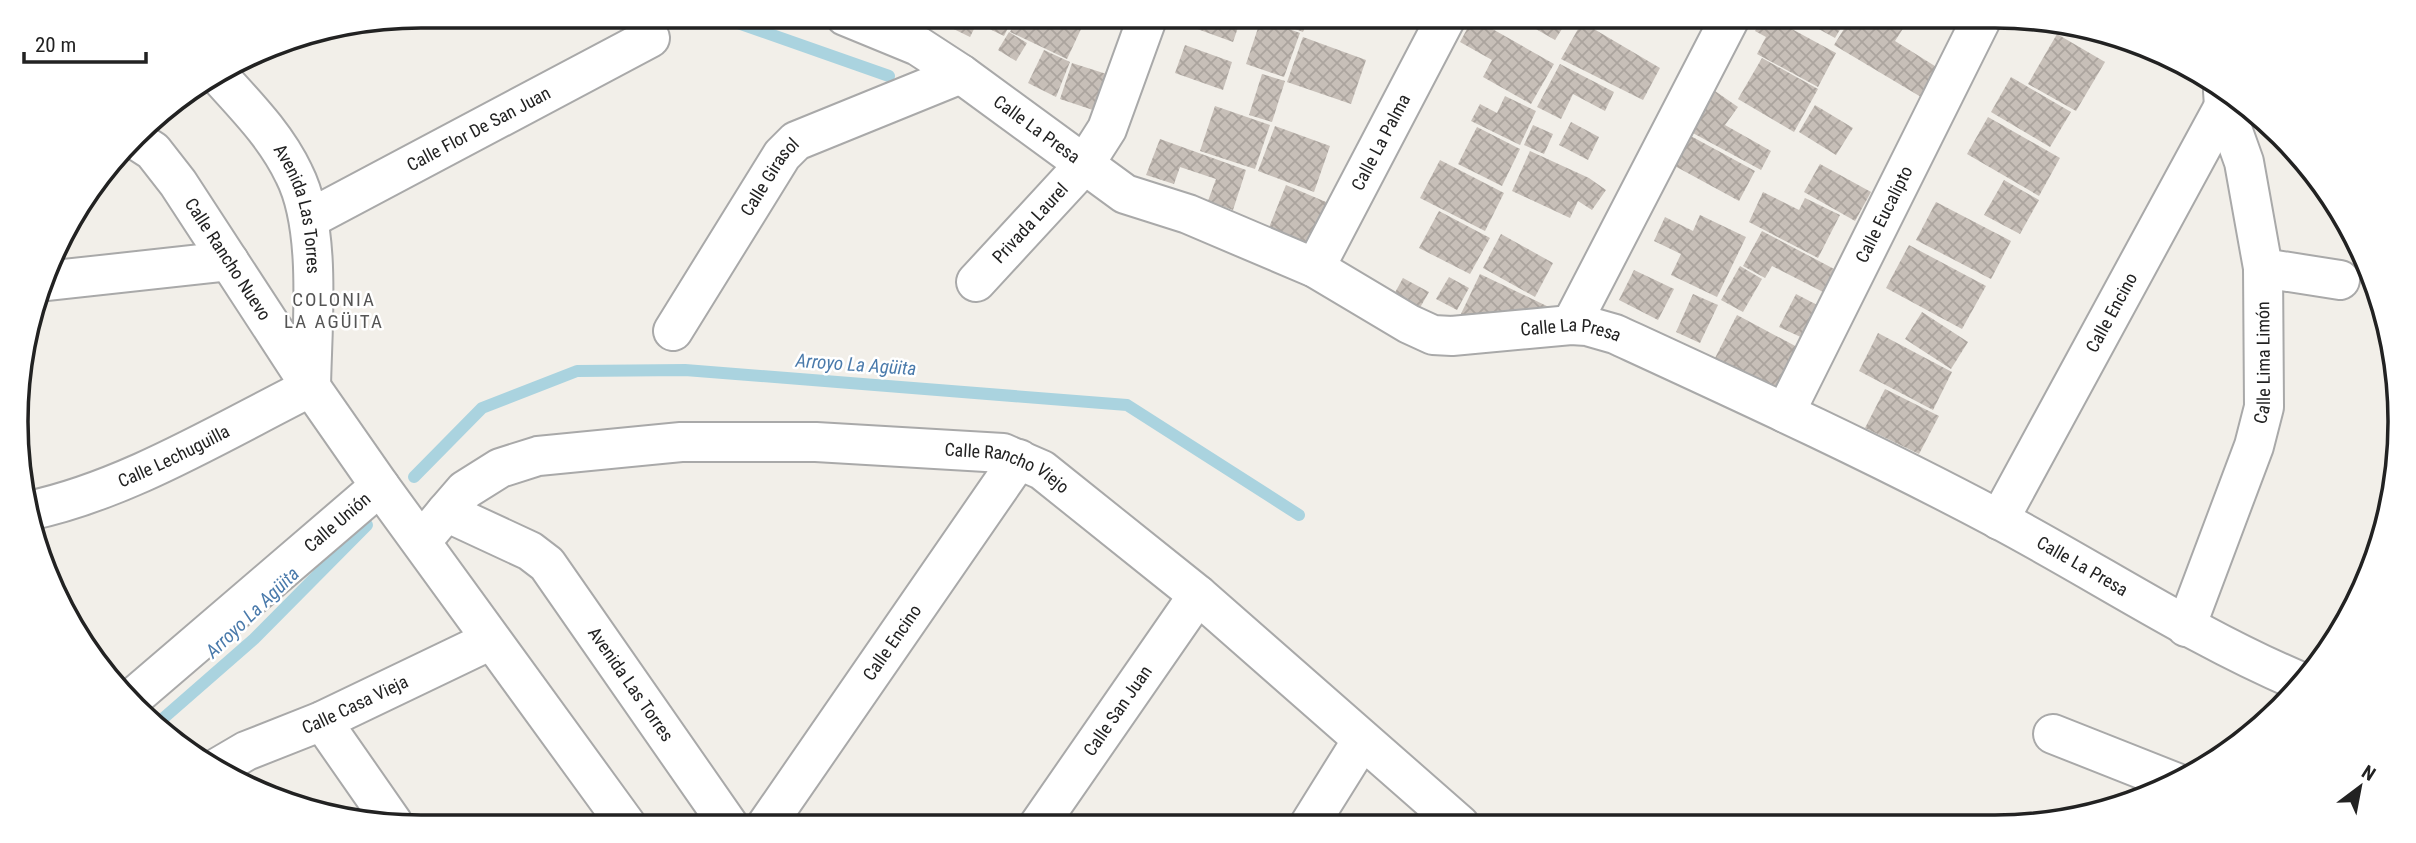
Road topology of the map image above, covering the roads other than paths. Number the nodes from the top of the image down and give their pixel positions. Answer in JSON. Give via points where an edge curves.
{"nodes":[{"id":1,"x":874,"y":28,"type":"edge"},
{"id":2,"x":1144,"y":28,"type":"edge"},
{"id":3,"x":1441,"y":28,"type":"edge"},
{"id":4,"x":1725,"y":28,"type":"edge"},
{"id":5,"x":1977,"y":28,"type":"edge"},
{"id":6,"x":650,"y":38,"type":"dead end"},
{"id":7,"x":961,"y":74,"type":"junction"},
{"id":8,"x":224,"y":82,"type":"edge"},
{"id":9,"x":2223,"y":101,"type":"edge"},
{"id":10,"x":2226,"y":103,"type":"edge"},
{"id":11,"x":142,"y":144,"type":"edge"},
{"id":12,"x":1084,"y":165,"type":"junction"},
{"id":13,"x":309,"y":219,"type":"junction"},
{"id":14,"x":229,"y":261,"type":"junction"},
{"id":15,"x":1315,"y":268,"type":"junction"},
{"id":16,"x":2263,"y":268,"type":"junction"},
{"id":17,"x":55,"y":280,"type":"edge"},
{"id":18,"x":2340,"y":280,"type":"dead end"},
{"id":19,"x":976,"y":282,"type":"dead end"},
{"id":20,"x":1571,"y":326,"type":"junction"},
{"id":21,"x":673,"y":331,"type":"dead end"},
{"id":22,"x":311,"y":387,"type":"junction"},
{"id":23,"x":1784,"y":413,"type":"junction"},
{"id":24,"x":1019,"y":459,"type":"junction"},
{"id":25,"x":380,"y":486,"type":"junction"},
{"id":26,"x":38,"y":509,"type":"edge"},
{"id":27,"x":446,"y":512,"type":"junction"},
{"id":28,"x":1999,"y":520,"type":"junction"},
{"id":29,"x":421,"y":542,"type":"junction"},
{"id":30,"x":1198,"y":595,"type":"junction"},
{"id":31,"x":2186,"y":627,"type":"junction"},
{"id":32,"x":491,"y":640,"type":"junction"},
{"id":33,"x":2293,"y":678,"type":"edge"},
{"id":34,"x":138,"y":694,"type":"edge"},
{"id":35,"x":323,"y":721,"type":"junction"},
{"id":36,"x":2053,"y":734,"type":"dead end"},
{"id":37,"x":1362,"y":740,"type":"junction"},
{"id":38,"x":227,"y":763,"type":"edge"},
{"id":39,"x":2162,"y":777,"type":"edge"},
{"id":40,"x":386,"y":813,"type":"edge"},
{"id":41,"x":619,"y":815,"type":"edge"},
{"id":42,"x":722,"y":815,"type":"edge"},
{"id":43,"x":773,"y":815,"type":"edge"},
{"id":44,"x":1046,"y":815,"type":"edge"},
{"id":45,"x":1315,"y":815,"type":"edge"},
{"id":46,"x":1448,"y":815,"type":"edge"}],
"edges":[{"from":1,"to":7,"type":"street","name":"Calle La Presa","via":[[918,46]]},
{"from":2,"to":12,"type":"street","name":"Privada Laurel","via":[[1107,130]]},
{"from":3,"to":15,"type":"street","name":"Calle La Palma"},
{"from":4,"to":20,"type":"street"},
{"from":5,"to":23,"type":"street","name":"Calle Eucalipto"},
{"from":6,"to":13,"type":"street","name":"Calle Flor De San Juan"},
{"from":7,"to":12,"type":"street","name":"Calle La Presa"},
{"from":7,"to":21,"type":"street","name":"Calle Girasol","via":[[796,141],[782,155]]},
{"from":8,"to":13,"type":"street","name":"Avenida Las Torres","via":[[267,129],[295,175]]},
{"from":9,"to":28,"type":"street","name":"Calle Encino"},
{"from":10,"to":16,"type":"street","name":"Calle Lima Limón","via":[[2244,162]]},
{"from":11,"to":14,"type":"street","name":"Calle Rancho Nuevo","via":[[178,183]]},
{"from":12,"to":15,"type":"street","name":"Calle La Presa","via":[[1125,194],[1188,214]]},
{"from":12,"to":19,"type":"street","name":"Privada Laurel"},
{"from":13,"to":22,"type":"street","name":"Avenida Las Torres"},
{"from":14,"to":17,"type":"street"},
{"from":14,"to":22,"type":"street","name":"Calle Rancho Nuevo"},
{"from":15,"to":20,"type":"street","name":"Calle La Presa","via":[[1433,335]]},
{"from":16,"to":18,"type":"street"},
{"from":16,"to":31,"type":"street","name":"Calle Lima Limón","via":[[2264,407],[2254,446]]},
{"from":20,"to":23,"type":"street","name":"Calle La Presa","via":[[1615,334]]},
{"from":22,"to":25,"type":"street"},
{"from":22,"to":26,"type":"street","name":"Calle Lechuguilla","via":[[138,474]]},
{"from":23,"to":28,"type":"street","name":"Calle La Presa"},
{"from":24,"to":27,"type":"street","name":"Calle Rancho Viejo","via":[[981,450],[816,442],[681,442],[538,456],[500,468],[465,490]]},
{"from":24,"to":30,"type":"street","name":"Calle Rancho Viejo","via":[[1042,470]]},
{"from":24,"to":43,"type":"street","name":"Calle Encino"},
{"from":25,"to":29,"type":"street"},
{"from":25,"to":34,"type":"street","name":"Calle Unión"},
{"from":27,"to":29,"type":"street"},
{"from":27,"to":42,"type":"street","name":"Avenida Las Torres","via":[[530,551],[547,564]]},
{"from":28,"to":31,"type":"street","name":"Calle La Presa"},
{"from":29,"to":32,"type":"street"},
{"from":30,"to":37,"type":"street","name":"Calle Rancho Viejo"},
{"from":30,"to":44,"type":"street","name":"Calle San Juan"},
{"from":31,"to":33,"type":"street","name":"Calle La Presa"},
{"from":32,"to":35,"type":"street","name":"Calle Casa Vieja"},
{"from":32,"to":41,"type":"street"},
{"from":35,"to":38,"type":"street","name":"Calle Casa Vieja"},
{"from":35,"to":40,"type":"street"},
{"from":36,"to":39,"type":"street"},
{"from":37,"to":45,"type":"street"},
{"from":37,"to":46,"type":"street","name":"Calle Rancho Viejo"}]}
